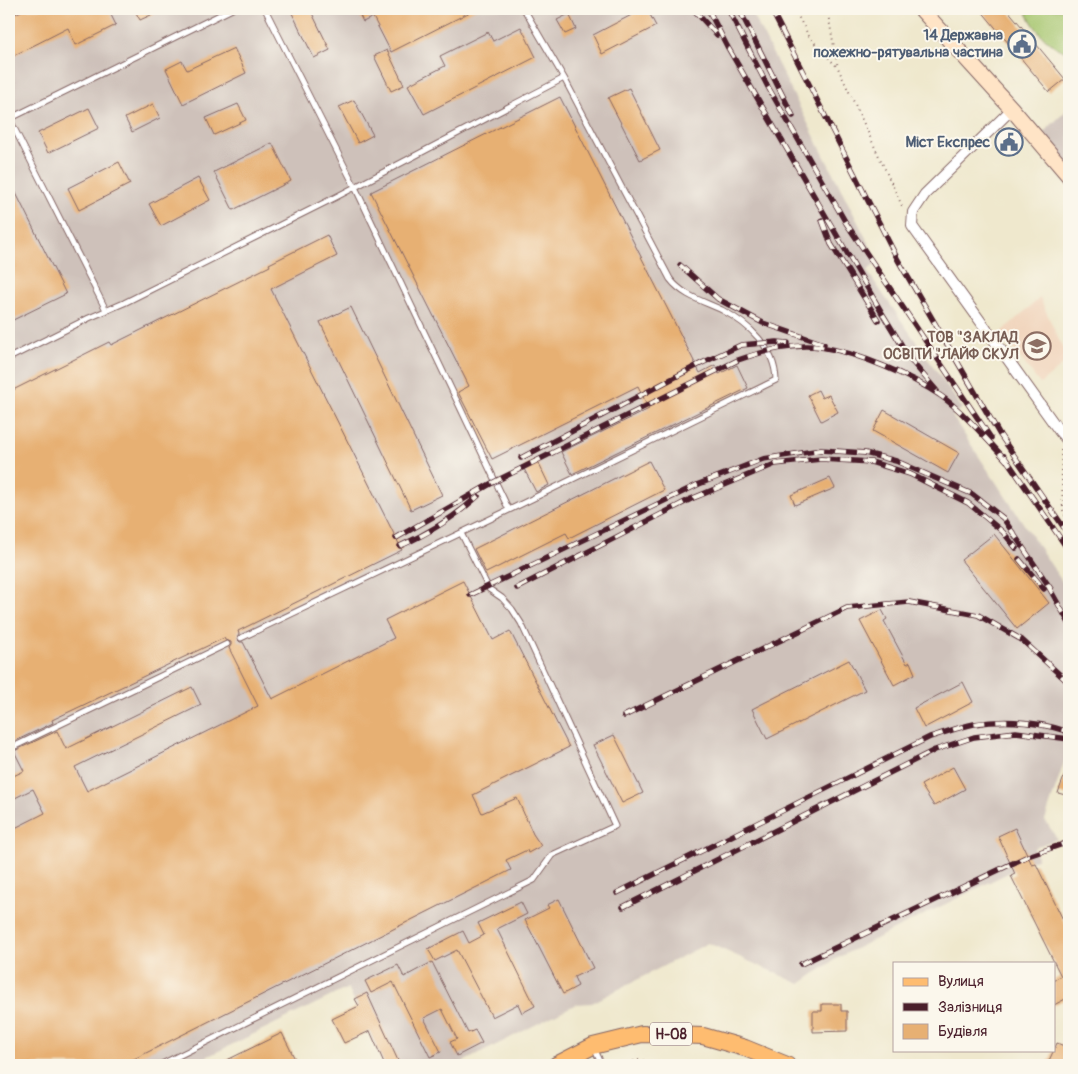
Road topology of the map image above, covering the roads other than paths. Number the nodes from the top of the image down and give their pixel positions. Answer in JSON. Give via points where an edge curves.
{"nodes":[{"id":1,"x":232,"y":9,"type":"edge"},
{"id":2,"x":265,"y":9,"type":"edge"},
{"id":3,"x":524,"y":9,"type":"edge"},
{"id":4,"x":921,"y":9,"type":"edge"},
{"id":5,"x":564,"y":78,"type":"junction"},
{"id":6,"x":1012,"y":109,"type":"junction"},
{"id":7,"x":9,"y":119,"type":"edge"},
{"id":8,"x":1069,"y":176,"type":"edge"},
{"id":9,"x":355,"y":187,"type":"junction"},
{"id":10,"x":106,"y":310,"type":"junction"},
{"id":11,"x":9,"y":358,"type":"edge"},
{"id":12,"x":1069,"y":442,"type":"edge"},
{"id":13,"x":509,"y":510,"type":"junction"},
{"id":14,"x":461,"y":533,"type":"junction"},
{"id":15,"x":241,"y":638,"type":"dead end"},
{"id":16,"x":228,"y":644,"type":"dead end"},
{"id":17,"x":9,"y":749,"type":"edge"},
{"id":18,"x":593,"y":1046,"type":"junction"},
{"id":19,"x":160,"y":1065,"type":"edge"},
{"id":20,"x":556,"y":1065,"type":"edge"},
{"id":21,"x":602,"y":1065,"type":"edge"},
{"id":22,"x":787,"y":1065,"type":"edge"}],
"edges":[{"from":1,"to":7,"type":"lane"},
{"from":2,"to":9,"type":"lane"},
{"from":3,"to":5,"type":"lane"},
{"from":4,"to":6,"type":"street"},
{"from":5,"to":9,"type":"lane"},
{"from":5,"to":13,"type":"lane","via":[[670,279],[684,293],[737,319],[751,330],[769,351],[776,366],[776,380]]},
{"from":6,"to":8,"type":"street"},
{"from":6,"to":12,"type":"street","via":[[925,194],[912,212],[912,226]]},
{"from":7,"to":10,"type":"lane"},
{"from":9,"to":10,"type":"lane"},
{"from":9,"to":13,"type":"lane"},
{"from":10,"to":11,"type":"lane"},
{"from":13,"to":14,"type":"lane"},
{"from":14,"to":15,"type":"lane"},
{"from":14,"to":19,"type":"lane","via":[[489,589],[512,608],[521,623],[615,826],[552,855],[534,880]]},
{"from":16,"to":17,"type":"lane"},
{"from":18,"to":20,"type":"main road","number":"Н-08"},
{"from":18,"to":21,"type":"lane"},
{"from":18,"to":22,"type":"main road","number":"Н-08","via":[[642,1034],[703,1036]]}]}
